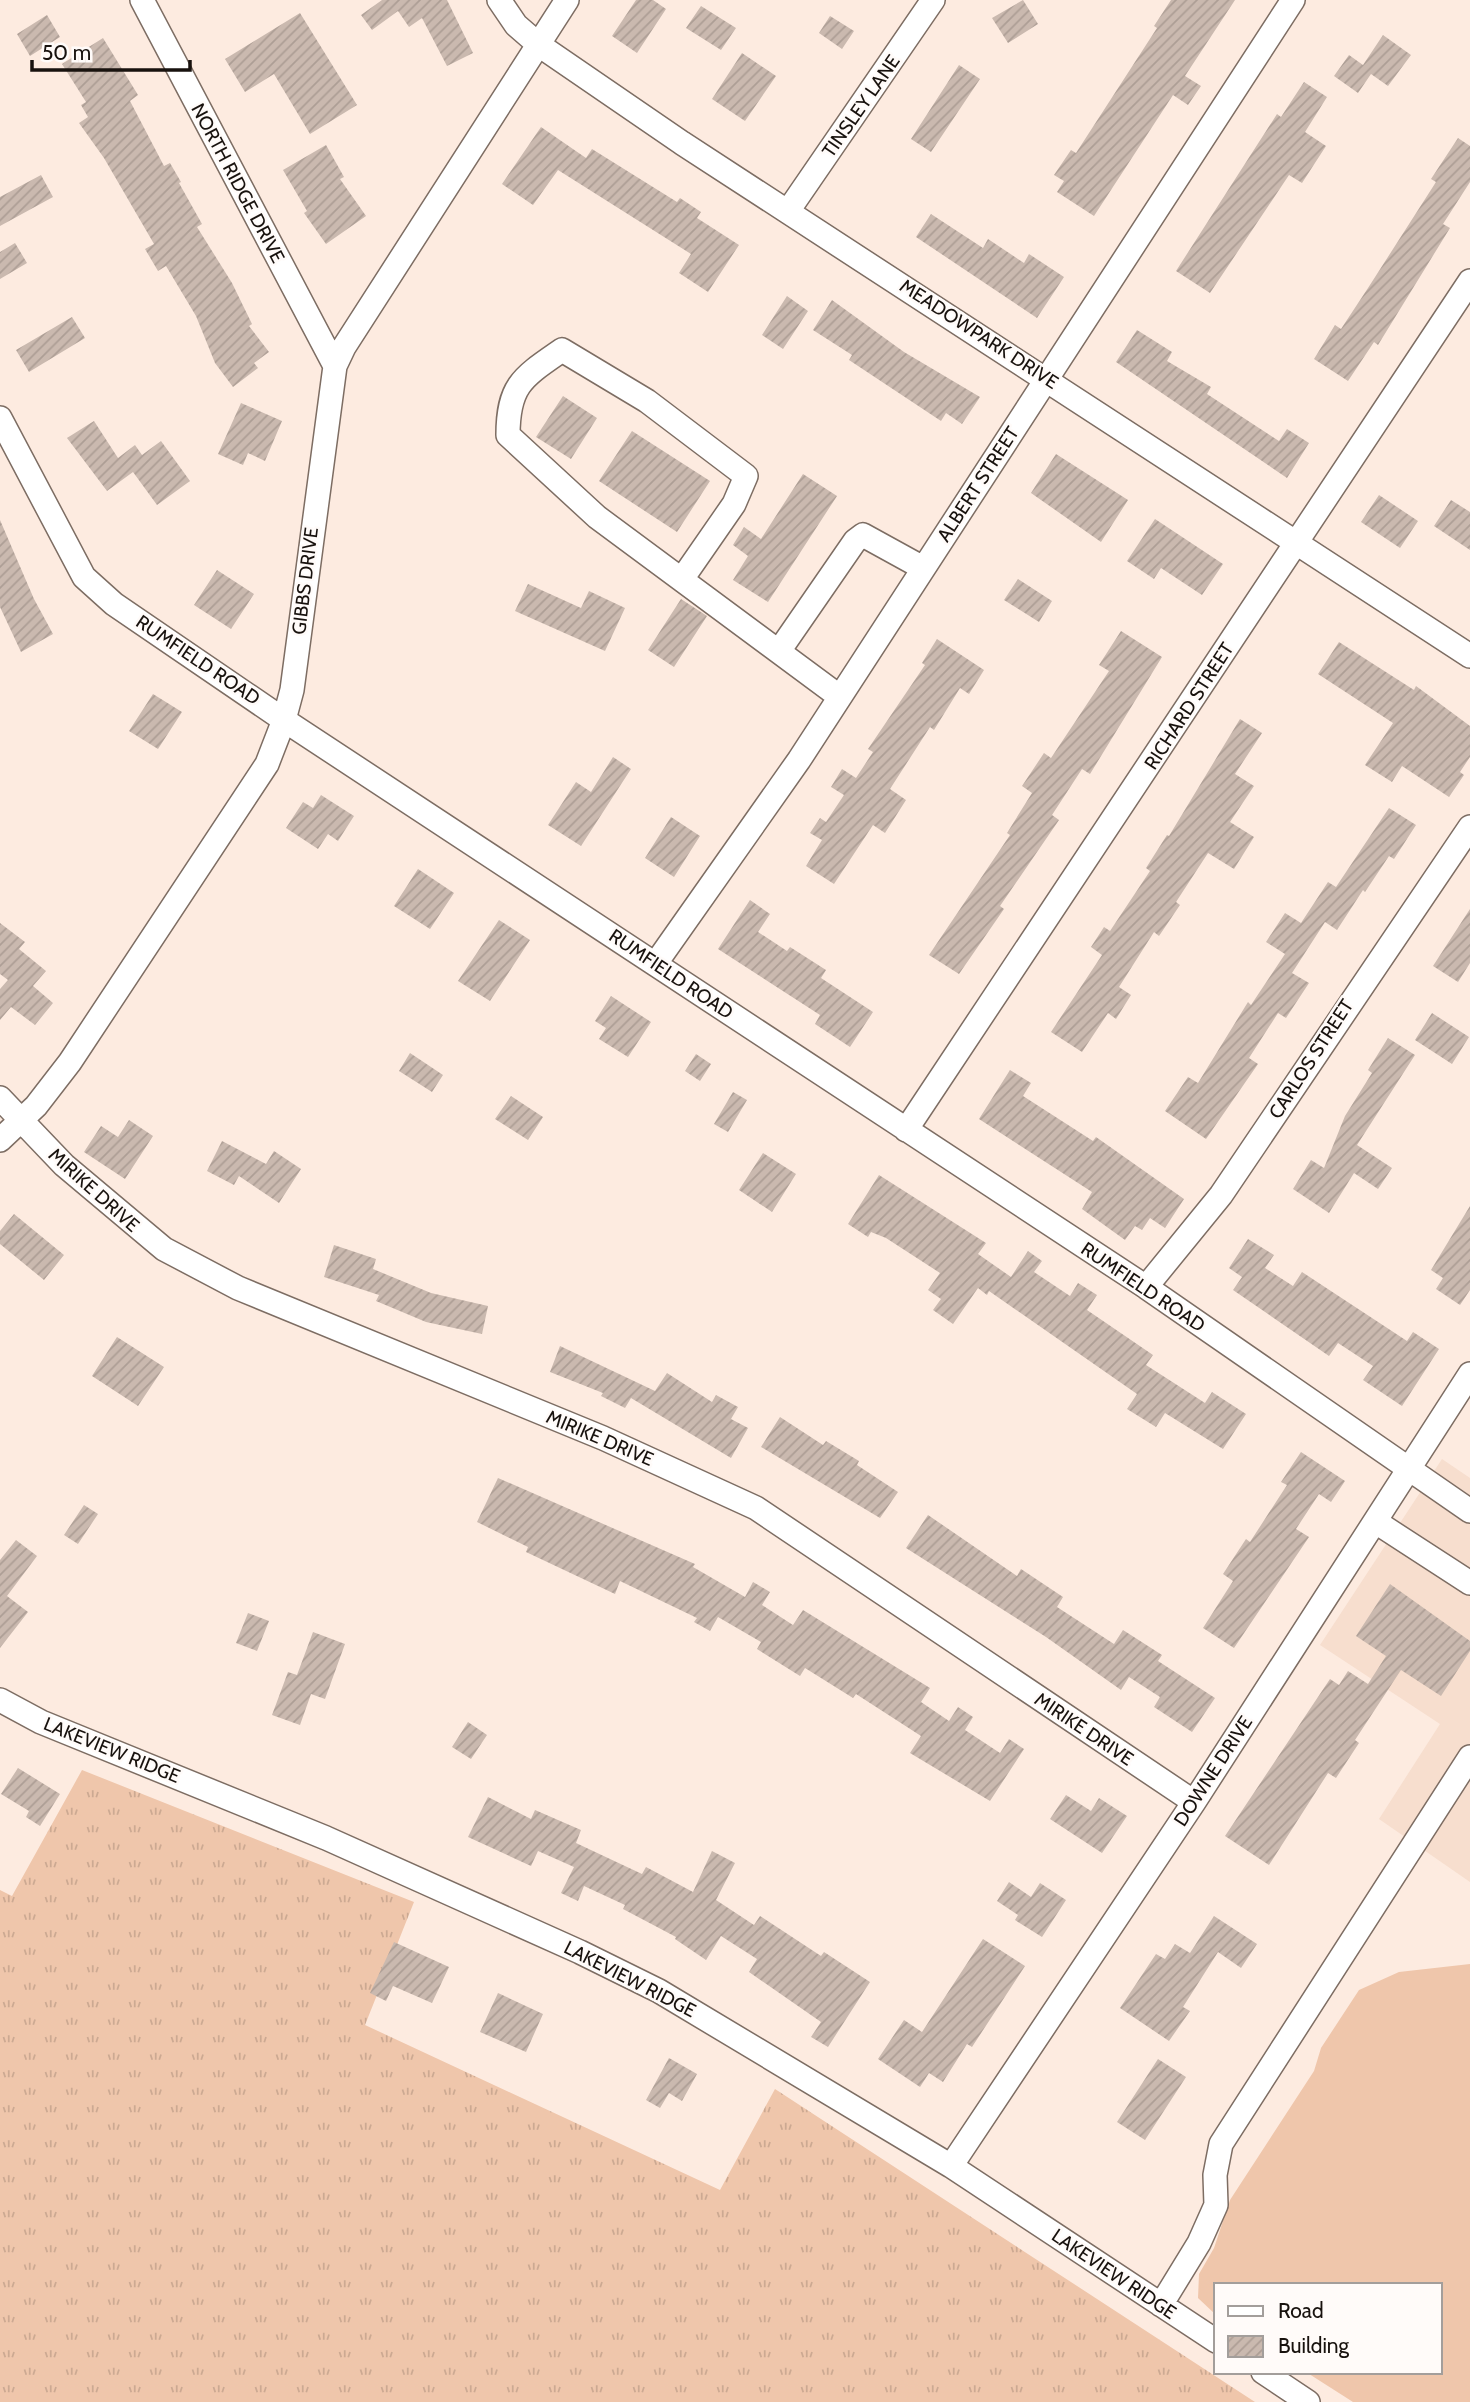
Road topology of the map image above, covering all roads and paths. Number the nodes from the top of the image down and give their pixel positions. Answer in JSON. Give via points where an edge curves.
{"nodes":[{"id":1,"x":142,"y":0,"type":"edge"},
{"id":2,"x":499,"y":0,"type":"edge"},
{"id":3,"x":567,"y":0,"type":"edge"},
{"id":4,"x":933,"y":0,"type":"edge"},
{"id":5,"x":1293,"y":0,"type":"edge"},
{"id":6,"x":539,"y":45,"type":"junction"},
{"id":7,"x":788,"y":211,"type":"junction"},
{"id":8,"x":1470,"y":281,"type":"edge"},
{"id":9,"x":335,"y":366,"type":"junction"},
{"id":10,"x":1047,"y":378,"type":"junction"},
{"id":11,"x":0,"y":418,"type":"edge"},
{"id":12,"x":1297,"y":542,"type":"junction"},
{"id":13,"x":923,"y":568,"type":"junction"},
{"id":14,"x":682,"y":579,"type":"junction"},
{"id":15,"x":779,"y":651,"type":"junction"},
{"id":16,"x":1470,"y":656,"type":"edge"},
{"id":17,"x":839,"y":697,"type":"junction"},
{"id":18,"x":284,"y":720,"type":"junction"},
{"id":19,"x":1470,"y":827,"type":"edge"},
{"id":20,"x":656,"y":963,"type":"junction"},
{"id":21,"x":0,"y":1098,"type":"edge"},
{"id":22,"x":21,"y":1121,"type":"junction"},
{"id":23,"x":906,"y":1130,"type":"junction"},
{"id":24,"x":0,"y":1140,"type":"edge"},
{"id":25,"x":1146,"y":1287,"type":"junction"},
{"id":26,"x":1470,"y":1374,"type":"edge"},
{"id":27,"x":1409,"y":1468,"type":"junction"},
{"id":28,"x":1470,"y":1511,"type":"edge"},
{"id":29,"x":1376,"y":1521,"type":"junction"},
{"id":30,"x":1470,"y":1583,"type":"edge"},
{"id":31,"x":0,"y":1700,"type":"edge"},
{"id":32,"x":1470,"y":1757,"type":"edge"},
{"id":33,"x":1194,"y":1802,"type":"junction"},
{"id":34,"x":951,"y":2166,"type":"junction"},
{"id":35,"x":1161,"y":2305,"type":"junction"},
{"id":36,"x":1214,"y":2341,"type":"edge"},
{"id":37,"x":1266,"y":2374,"type":"edge"},
{"id":38,"x":1308,"y":2402,"type":"edge"}],
"edges":[{"from":1,"to":9,"type":"street","name":"NORTH RIDGE DRIVE"},
{"from":2,"to":6,"type":"street","name":"MEADOWPARK DRIVE","via":[[516,25]]},
{"from":3,"to":6,"type":"street","name":"GIBBS DRIVE"},
{"from":4,"to":7,"type":"street","name":"TINSLEY LANE"},
{"from":5,"to":10,"type":"street","name":"ALBERT STREET"},
{"from":6,"to":7,"type":"street","name":"MEADOWPARK DRIVE"},
{"from":6,"to":9,"type":"street","name":"GIBBS DRIVE"},
{"from":7,"to":10,"type":"street","name":"MEADOWPARK DRIVE"},
{"from":8,"to":12,"type":"street","name":"RICHARD STREET"},
{"from":9,"to":18,"type":"street","name":"GIBBS DRIVE","via":[[292,691]]},
{"from":10,"to":12,"type":"street","name":"MEADOWPARK DRIVE"},
{"from":10,"to":13,"type":"street","name":"ALBERT STREET"},
{"from":11,"to":18,"type":"street","name":"RUMFIELD ROAD","via":[[84,577],[114,604]]},
{"from":12,"to":16,"type":"street","name":"MEADOWPARK DRIVE"},
{"from":12,"to":23,"type":"street","name":"RICHARD STREET"},
{"from":13,"to":15,"type":"street","via":[[863,535]]},
{"from":13,"to":17,"type":"street","name":"ALBERT STREET"},
{"from":14,"to":14,"type":"street","via":[[597,517],[508,435],[508,407],[523,377],[562,350],[647,401],[746,476],[734,504]]},
{"from":14,"to":15,"type":"street"},
{"from":15,"to":17,"type":"street"},
{"from":17,"to":20,"type":"street","name":"ALBERT STREET"},
{"from":18,"to":20,"type":"street","name":"RUMFIELD ROAD"},
{"from":18,"to":22,"type":"street","name":"GIBBS DRIVE","via":[[267,764],[230,822],[70,1062]]},
{"from":19,"to":25,"type":"street","name":"CARLOS STREET","via":[[1221,1195]]},
{"from":20,"to":23,"type":"street","name":"RUMFIELD ROAD"},
{"from":21,"to":22,"type":"street","name":"MIRIKE DRIVE"},
{"from":22,"to":24,"type":"street","name":"GIBBS DRIVE"},
{"from":22,"to":33,"type":"street","name":"MIRIKE DRIVE","via":[[97,1196],[164,1249],[238,1288],[603,1438],[756,1508]]},
{"from":23,"to":25,"type":"street","name":"RUMFIELD ROAD"},
{"from":25,"to":27,"type":"street","name":"RUMFIELD ROAD"},
{"from":26,"to":27,"type":"street","name":"DOWNE DRIVE"},
{"from":27,"to":28,"type":"street","name":"RUMFIELD ROAD"},
{"from":27,"to":29,"type":"street","name":"DOWNE DRIVE"},
{"from":29,"to":30,"type":"street"},
{"from":29,"to":33,"type":"street","name":"DOWNE DRIVE"},
{"from":31,"to":34,"type":"street","name":"LAKEVIEW RIDGE","via":[[41,1722],[326,1838],[580,1952],[659,1991]]},
{"from":32,"to":35,"type":"street","via":[[1221,2144],[1216,2205]]},
{"from":33,"to":34,"type":"street","name":"DOWNE DRIVE"},
{"from":34,"to":35,"type":"street","name":"LAKEVIEW RIDGE"},
{"from":35,"to":36,"type":"street","name":"LAKEVIEW RIDGE"},
{"from":37,"to":38,"type":"street"}]}
